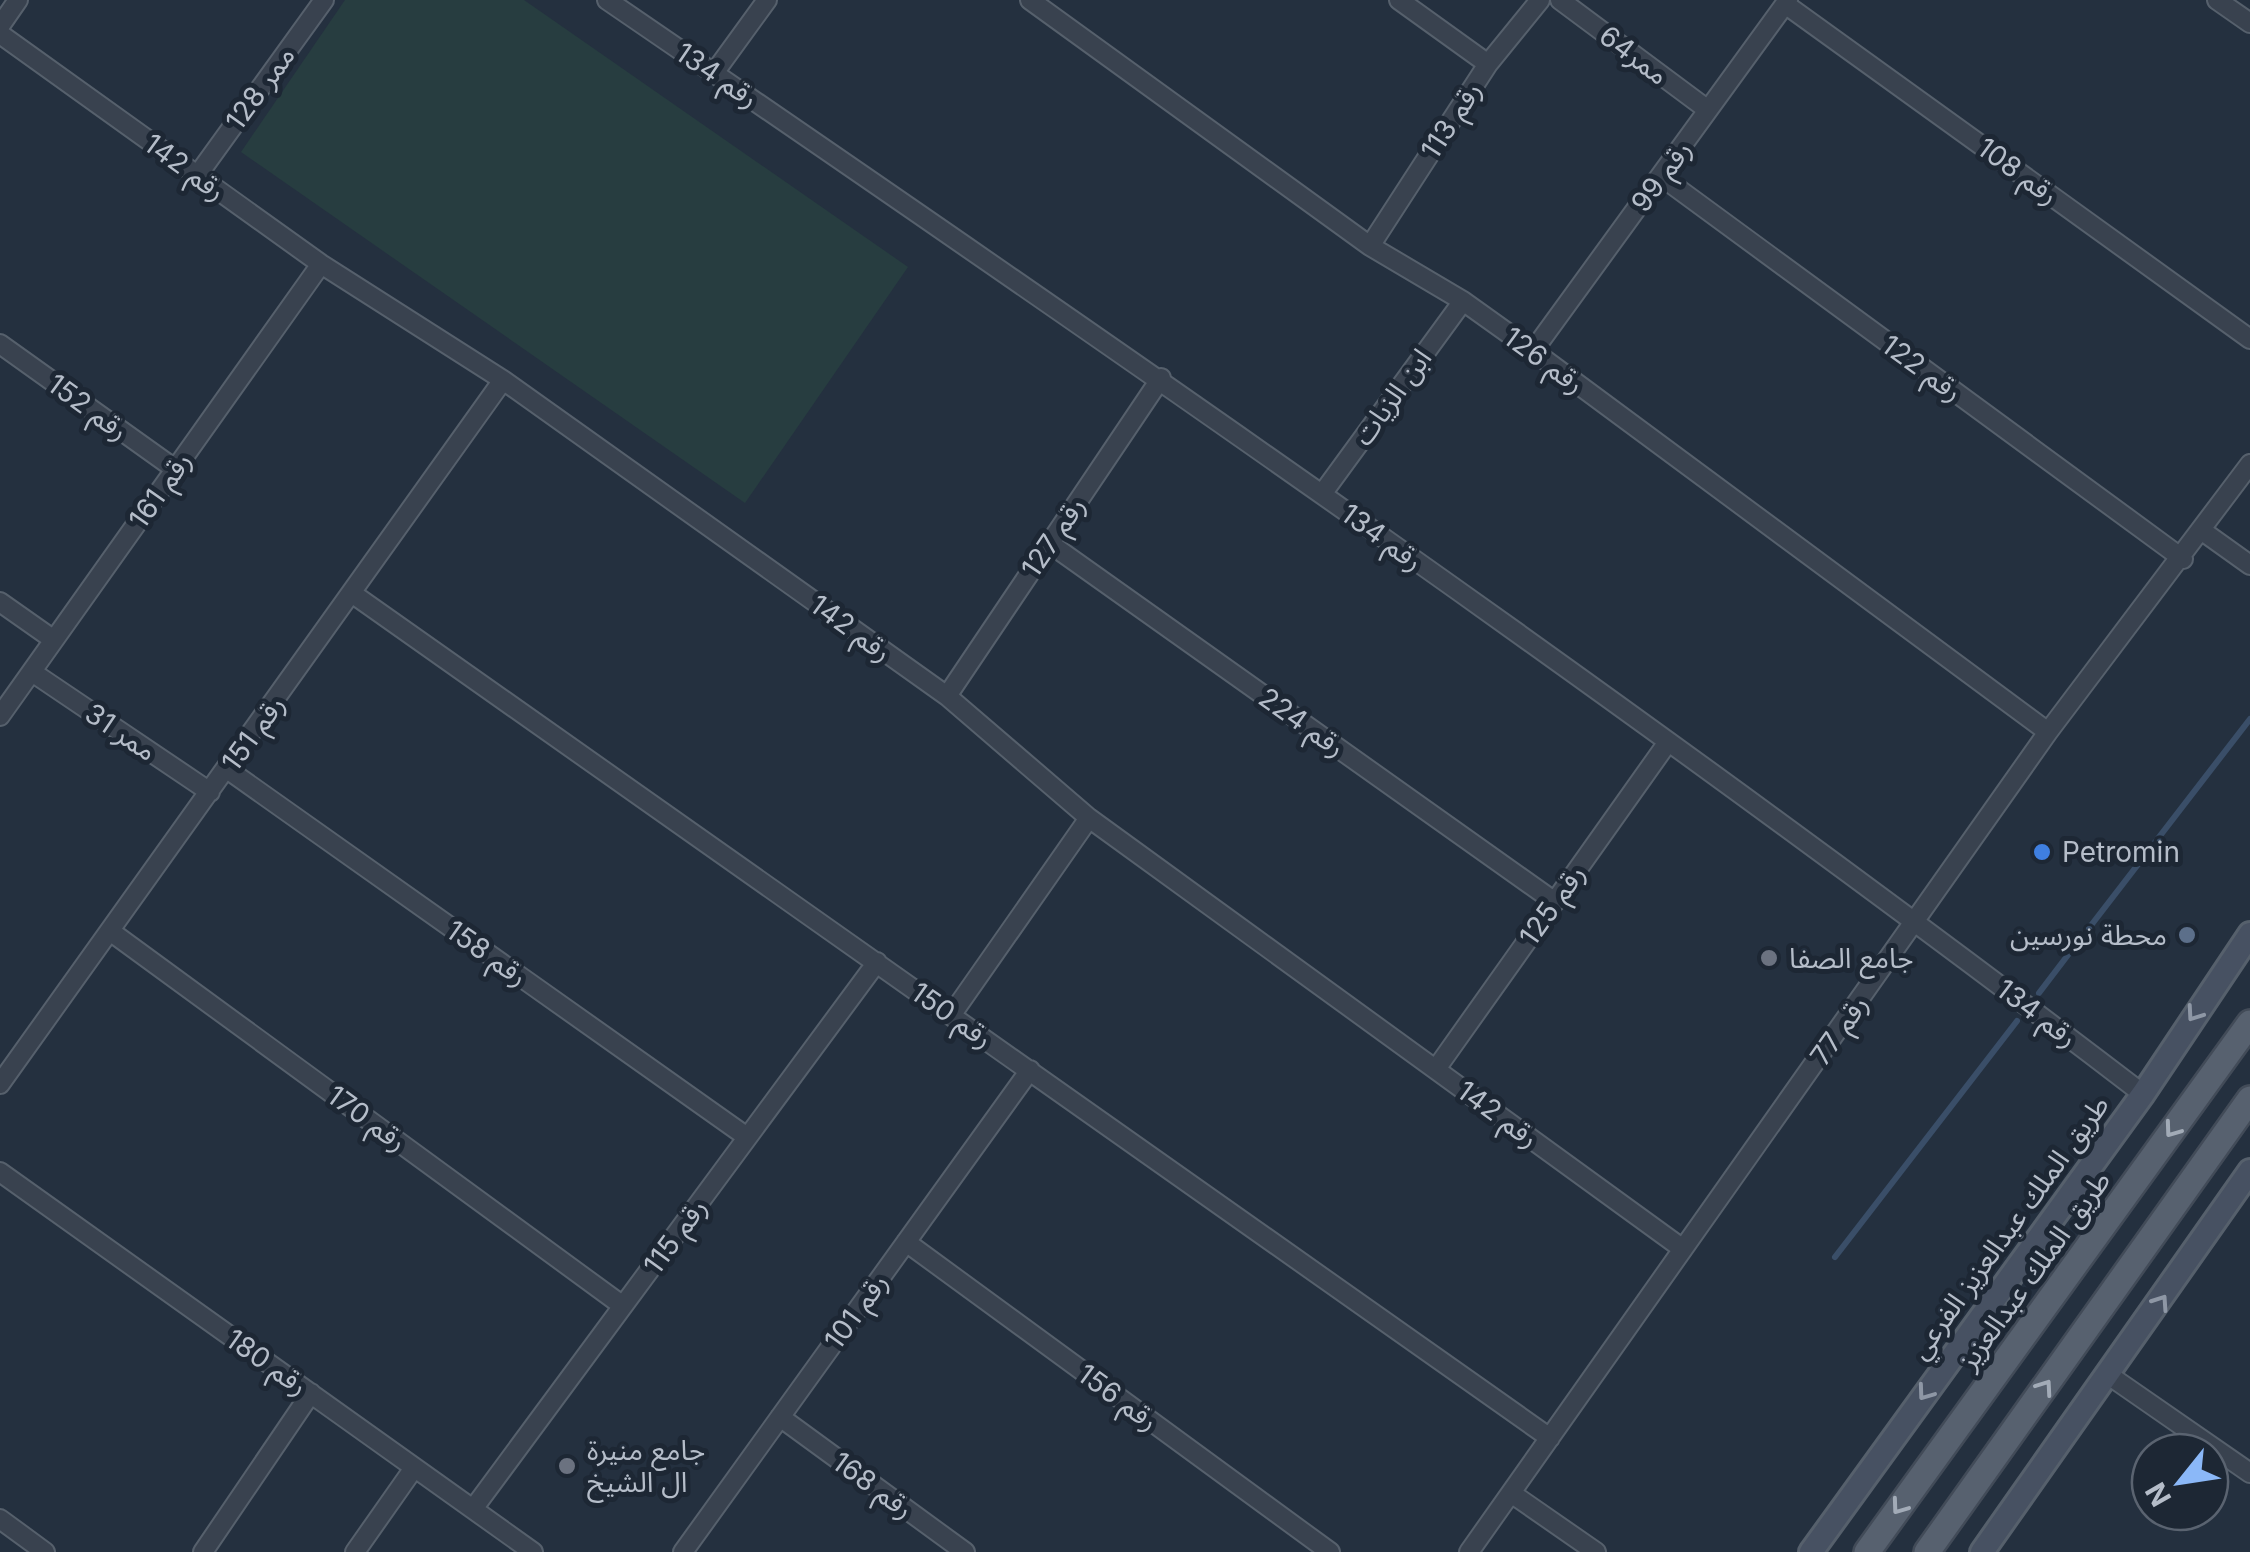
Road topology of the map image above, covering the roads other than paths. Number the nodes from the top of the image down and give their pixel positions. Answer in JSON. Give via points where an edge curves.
{"nodes":[{"id":1,"x":18,"y":0,"type":"edge"},
{"id":2,"x":324,"y":0,"type":"edge"},
{"id":3,"x":607,"y":0,"type":"edge"},
{"id":4,"x":767,"y":0,"type":"edge"},
{"id":5,"x":1030,"y":0,"type":"edge"},
{"id":6,"x":1399,"y":0,"type":"edge"},
{"id":7,"x":1540,"y":0,"type":"edge"},
{"id":8,"x":1560,"y":0,"type":"edge"},
{"id":9,"x":2217,"y":0,"type":"edge"},
{"id":10,"x":1787,"y":2,"type":"edge"},
{"id":11,"x":2250,"y":23,"type":"edge"},
{"id":12,"x":0,"y":30,"type":"edge"},
{"id":13,"x":1488,"y":64,"type":"junction"},
{"id":14,"x":714,"y":74,"type":"junction"},
{"id":15,"x":1708,"y":110,"type":"junction"},
{"id":16,"x":197,"y":176,"type":"junction"},
{"id":17,"x":1662,"y":176,"type":"junction"},
{"id":18,"x":1370,"y":246,"type":"junction"},
{"id":19,"x":320,"y":264,"type":"junction"},
{"id":20,"x":1463,"y":301,"type":"junction"},
{"id":21,"x":2250,"y":338,"type":"edge"},
{"id":22,"x":0,"y":344,"type":"edge"},
{"id":23,"x":1533,"y":351,"type":"junction"},
{"id":24,"x":1161,"y":378,"type":"junction"},
{"id":25,"x":503,"y":380,"type":"junction"},
{"id":26,"x":2250,"y":464,"type":"edge"},
{"id":27,"x":175,"y":470,"type":"junction"},
{"id":28,"x":1322,"y":494,"type":"junction"},
{"id":29,"x":2201,"y":530,"type":"junction"},
{"id":30,"x":1049,"y":543,"type":"junction"},
{"id":31,"x":2183,"y":559,"type":"junction"},
{"id":32,"x":2250,"y":566,"type":"edge"},
{"id":33,"x":353,"y":594,"type":"junction"},
{"id":34,"x":0,"y":602,"type":"edge"},
{"id":35,"x":54,"y":640,"type":"junction"},
{"id":36,"x":32,"y":672,"type":"junction"},
{"id":37,"x":947,"y":696,"type":"junction"},
{"id":38,"x":0,"y":716,"type":"edge"},
{"id":39,"x":2048,"y":732,"type":"junction"},
{"id":40,"x":1668,"y":742,"type":"junction"},
{"id":41,"x":226,"y":769,"type":"junction"},
{"id":42,"x":210,"y":792,"type":"junction"},
{"id":43,"x":1089,"y":818,"type":"junction"},
{"id":44,"x":1554,"y":902,"type":"junction"},
{"id":45,"x":1916,"y":920,"type":"junction"},
{"id":46,"x":110,"y":931,"type":"junction"},
{"id":47,"x":2250,"y":934,"type":"edge"},
{"id":48,"x":877,"y":962,"type":"junction"},
{"id":49,"x":952,"y":1014,"type":"junction"},
{"id":50,"x":2250,"y":1023,"type":"edge"},
{"id":51,"x":1436,"y":1069,"type":"junction"},
{"id":52,"x":1030,"y":1070,"type":"junction"},
{"id":53,"x":0,"y":1084,"type":"edge"},
{"id":54,"x":2142,"y":1094,"type":"junction"},
{"id":55,"x":2250,"y":1099,"type":"edge"},
{"id":56,"x":747,"y":1138,"type":"junction"},
{"id":57,"x":2250,"y":1171,"type":"edge"},
{"id":58,"x":0,"y":1172,"type":"edge"},
{"id":59,"x":906,"y":1242,"type":"junction"},
{"id":60,"x":1683,"y":1249,"type":"junction"},
{"id":61,"x":623,"y":1306,"type":"junction"},
{"id":62,"x":2110,"y":1376,"type":"junction"},
{"id":63,"x":311,"y":1393,"type":"junction"},
{"id":64,"x":780,"y":1418,"type":"junction"},
{"id":65,"x":1550,"y":1438,"type":"junction"},
{"id":66,"x":414,"y":1468,"type":"junction"},
{"id":67,"x":2250,"y":1473,"type":"edge"},
{"id":68,"x":1510,"y":1493,"type":"junction"},
{"id":69,"x":473,"y":1509,"type":"junction"},
{"id":70,"x":0,"y":1519,"type":"edge"},
{"id":71,"x":45,"y":1552,"type":"edge"},
{"id":72,"x":203,"y":1552,"type":"edge"},
{"id":73,"x":355,"y":1552,"type":"edge"},
{"id":74,"x":533,"y":1552,"type":"edge"},
{"id":75,"x":683,"y":1552,"type":"edge"},
{"id":76,"x":966,"y":1552,"type":"edge"},
{"id":77,"x":1330,"y":1552,"type":"edge"},
{"id":78,"x":1469,"y":1552,"type":"edge"},
{"id":79,"x":1596,"y":1552,"type":"edge"},
{"id":80,"x":1810,"y":1552,"type":"edge"},
{"id":81,"x":1867,"y":1552,"type":"edge"},
{"id":82,"x":1928,"y":1552,"type":"edge"},
{"id":83,"x":1982,"y":1552,"type":"edge"}],
"edges":[{"from":1,"to":12,"type":"street"},
{"from":2,"to":16,"type":"street","name":"ممر 128"},
{"from":3,"to":14,"type":"street","name":"رقم 134"},
{"from":4,"to":14,"type":"street"},
{"from":5,"to":18,"type":"street","name":"رقم 126"},
{"from":6,"to":13,"type":"street"},
{"from":7,"to":13,"type":"street","name":"رقم 113"},
{"from":8,"to":15,"type":"street","name":"ممر64"},
{"from":9,"to":11,"type":"street"},
{"from":10,"to":15,"type":"street","name":"رقم 99"},
{"from":10,"to":21,"type":"street","name":"رقم 108"},
{"from":12,"to":16,"type":"street","name":"رقم 142"},
{"from":13,"to":18,"type":"street","name":"رقم 113"},
{"from":14,"to":24,"type":"street","name":"رقم 134"},
{"from":15,"to":17,"type":"street","name":"رقم 99"},
{"from":16,"to":19,"type":"street","name":"رقم 142"},
{"from":17,"to":23,"type":"street","name":"رقم 99"},
{"from":17,"to":31,"type":"street","name":"رقم 122"},
{"from":18,"to":20,"type":"street","name":"رقم 126"},
{"from":19,"to":25,"type":"street","name":"رقم 142"},
{"from":19,"to":27,"type":"street","name":"رقم 161"},
{"from":20,"to":23,"type":"street","name":"رقم 126"},
{"from":20,"to":28,"type":"street","name":"ابن الزيات"},
{"from":22,"to":27,"type":"street","name":"رقم 152"},
{"from":23,"to":39,"type":"street","name":"رقم 126"},
{"from":24,"to":28,"type":"street","name":"رقم 134"},
{"from":24,"to":30,"type":"street","name":"رقم 127"},
{"from":25,"to":33,"type":"street","name":"رقم 151"},
{"from":25,"to":37,"type":"street","name":"رقم 142"},
{"from":26,"to":29,"type":"street","name":"رقم 77"},
{"from":27,"to":35,"type":"street","name":"رقم 161"},
{"from":28,"to":40,"type":"street","name":"رقم 134"},
{"from":29,"to":31,"type":"street","name":"رقم 77"},
{"from":29,"to":32,"type":"street"},
{"from":30,"to":37,"type":"street","name":"رقم 127"},
{"from":30,"to":44,"type":"street","name":"رقم 224"},
{"from":31,"to":39,"type":"street","name":"رقم 77"},
{"from":33,"to":41,"type":"street","name":"رقم 151"},
{"from":33,"to":48,"type":"street","name":"رقم 150"},
{"from":34,"to":35,"type":"street"},
{"from":35,"to":36,"type":"street","name":"رقم 161"},
{"from":36,"to":38,"type":"street","name":"رقم 161"},
{"from":36,"to":42,"type":"street","name":"ممر 31"},
{"from":37,"to":43,"type":"street","name":"رقم 142"},
{"from":39,"to":45,"type":"street","name":"رقم 77"},
{"from":40,"to":44,"type":"street","name":"رقم 125"},
{"from":40,"to":45,"type":"street","name":"رقم 134"},
{"from":41,"to":42,"type":"street","name":"رقم 151"},
{"from":41,"to":56,"type":"street","name":"رقم 158"},
{"from":42,"to":46,"type":"street","name":"رقم 151"},
{"from":43,"to":49,"type":"street"},
{"from":43,"to":51,"type":"street","name":"رقم 142"},
{"from":44,"to":51,"type":"street","name":"رقم 125"},
{"from":45,"to":54,"type":"street","name":"رقم 134"},
{"from":45,"to":60,"type":"street","name":"رقم 77"},
{"from":46,"to":53,"type":"street","name":"رقم 151"},
{"from":46,"to":61,"type":"street","name":"رقم 170"},
{"from":47,"to":54,"type":"main road","name":"طريق الملك عبدالعزيز الفرعي","one_way":true},
{"from":48,"to":49,"type":"street","name":"رقم 150"},
{"from":48,"to":56,"type":"street","name":"رقم 115"},
{"from":49,"to":52,"type":"street","name":"رقم 150"},
{"from":50,"to":81,"type":"main road","name":"طريق الملك عبدالعزيز","one_way":true},
{"from":51,"to":60,"type":"street","name":"رقم 142"},
{"from":52,"to":59,"type":"street","name":"رقم 101"},
{"from":52,"to":65,"type":"street","name":"رقم 150"},
{"from":54,"to":80,"type":"main road","name":"طريق الملك عبدالعزيز الفرعي","one_way":true},
{"from":82,"to":55,"type":"main road","one_way":true},
{"from":56,"to":61,"type":"street","name":"رقم 115"},
{"from":62,"to":57,"type":"main road","one_way":true},
{"from":58,"to":63,"type":"street","name":"رقم 180"},
{"from":59,"to":64,"type":"street","name":"رقم 101"},
{"from":59,"to":77,"type":"street","name":"رقم 156"},
{"from":60,"to":65,"type":"street","name":"رقم 77"},
{"from":61,"to":69,"type":"street","name":"رقم 115"},
{"from":62,"to":67,"type":"street"},
{"from":62,"to":83,"type":"main road"},
{"from":63,"to":66,"type":"street","name":"رقم 180"},
{"from":63,"to":72,"type":"street"},
{"from":64,"to":75,"type":"street","name":"رقم 101"},
{"from":64,"to":76,"type":"street","name":"رقم 168"},
{"from":65,"to":68,"type":"street","name":"رقم 77"},
{"from":66,"to":69,"type":"street","name":"رقم 180"},
{"from":66,"to":73,"type":"street"},
{"from":68,"to":78,"type":"street","name":"رقم 77"},
{"from":68,"to":79,"type":"street"},
{"from":69,"to":74,"type":"street","name":"رقم 180"},
{"from":70,"to":71,"type":"street"}]}
